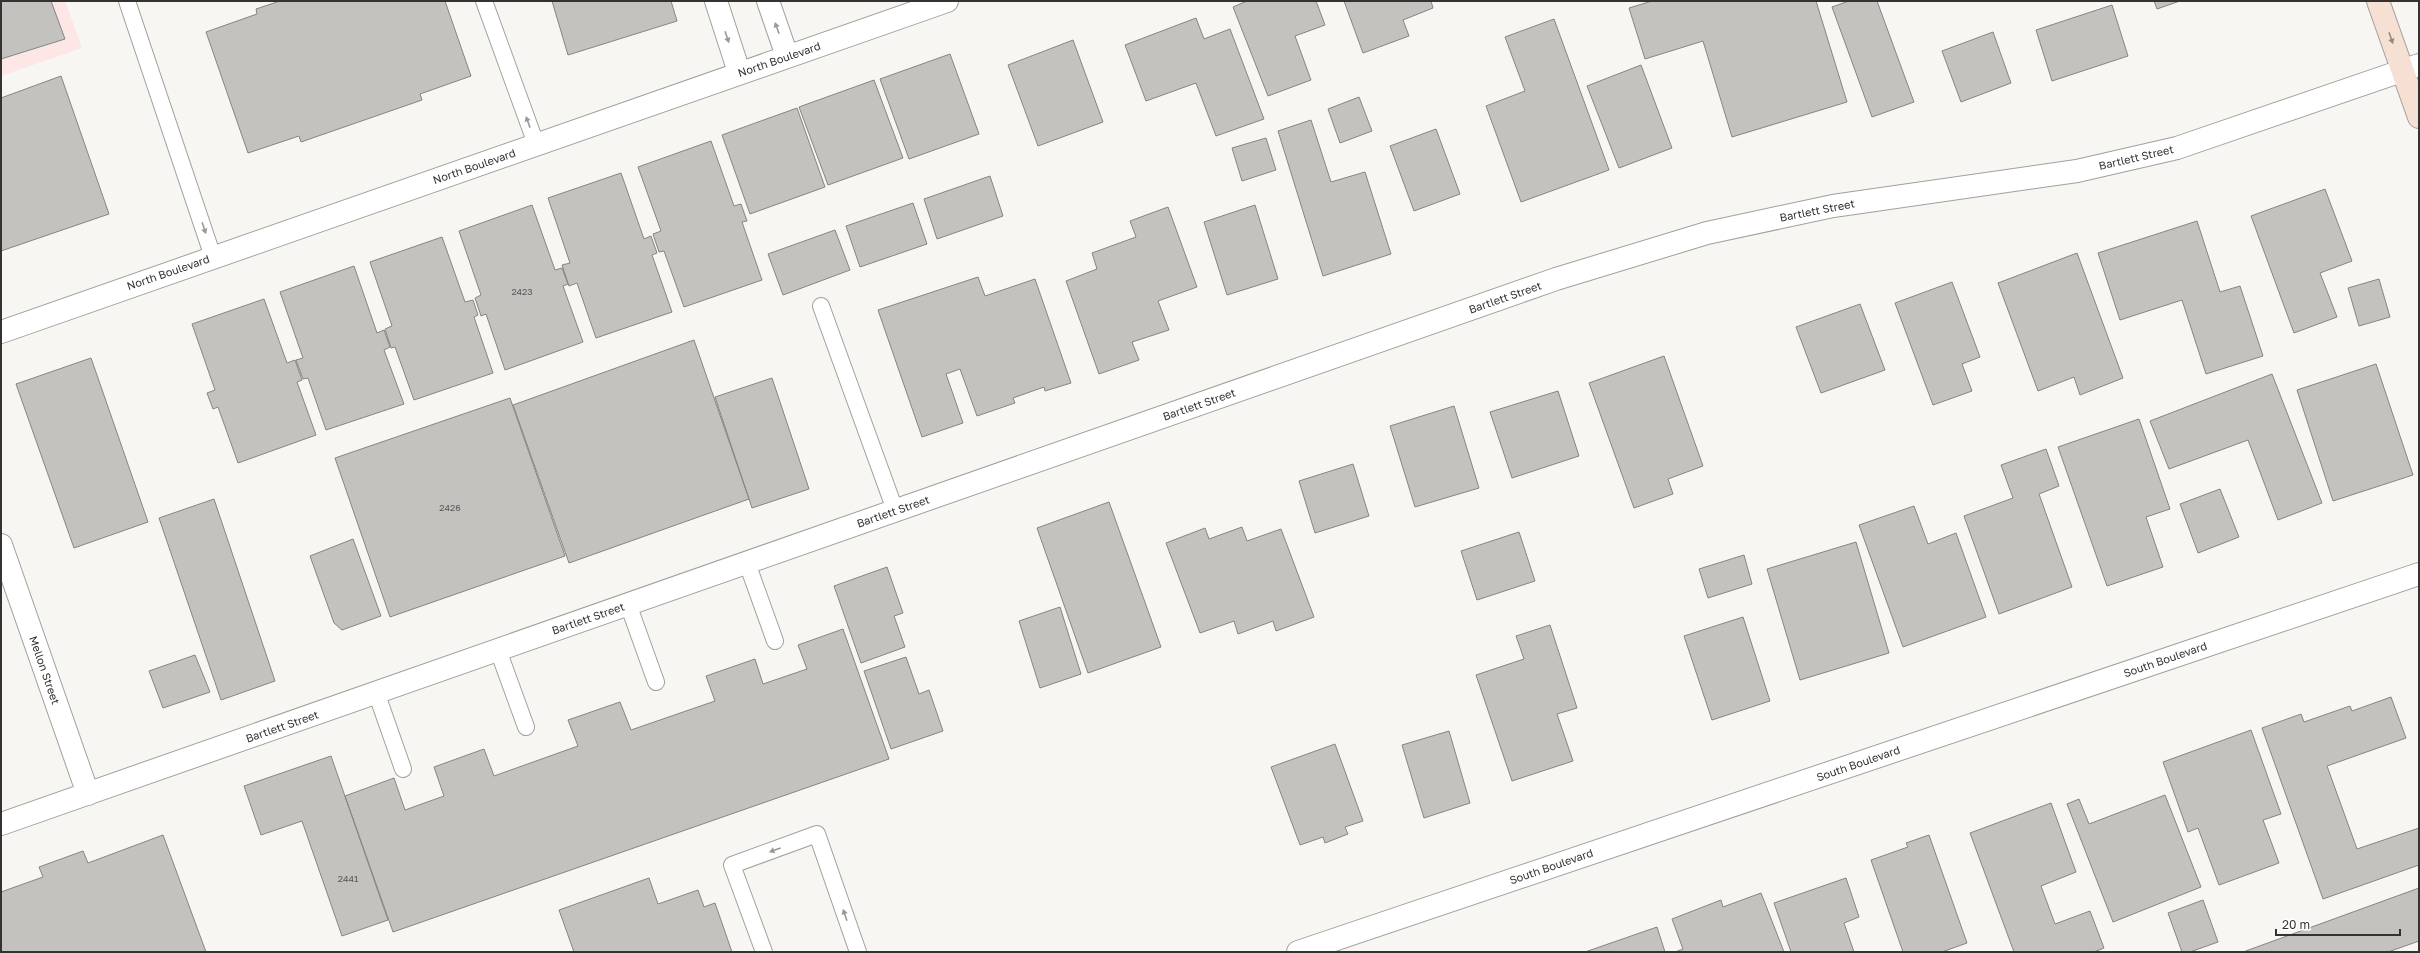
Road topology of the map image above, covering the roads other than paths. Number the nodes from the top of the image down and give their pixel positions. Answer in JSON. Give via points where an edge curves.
{"nodes":[{"id":1,"x":127,"y":1,"type":"edge"},
{"id":2,"x":484,"y":1,"type":"edge"},
{"id":3,"x":716,"y":1,"type":"edge"},
{"id":4,"x":768,"y":1,"type":"edge"},
{"id":5,"x":947,"y":1,"type":"edge"},
{"id":6,"x":2378,"y":1,"type":"edge"},
{"id":7,"x":787,"y":56,"type":"junction"},
{"id":8,"x":2411,"y":68,"type":"edge"},
{"id":9,"x":739,"y":72,"type":"junction"},
{"id":10,"x":2419,"y":117,"type":"edge"},
{"id":11,"x":536,"y":144,"type":"junction"},
{"id":12,"x":213,"y":256,"type":"junction"},
{"id":13,"x":820,"y":306,"type":"dead end"},
{"id":14,"x":1,"y":332,"type":"edge"},
{"id":15,"x":895,"y":510,"type":"junction"},
{"id":16,"x":1,"y":545,"type":"edge"},
{"id":17,"x":747,"y":563,"type":"junction"},
{"id":18,"x":2419,"y":574,"type":"edge"},
{"id":19,"x":628,"y":604,"type":"junction"},
{"id":20,"x":775,"y":641,"type":"dead end"},
{"id":21,"x":498,"y":650,"type":"junction"},
{"id":22,"x":656,"y":682,"type":"dead end"},
{"id":23,"x":376,"y":692,"type":"junction"},
{"id":24,"x":526,"y":727,"type":"dead end"},
{"id":25,"x":403,"y":769,"type":"dead end"},
{"id":26,"x":88,"y":794,"type":"junction"},
{"id":27,"x":1,"y":824,"type":"edge"},
{"id":28,"x":764,"y":952,"type":"edge"},
{"id":29,"x":858,"y":952,"type":"edge"},
{"id":30,"x":1298,"y":952,"type":"edge"}],
"edges":[{"from":1,"to":12,"type":"lane","one_way":true},
{"from":11,"to":2,"type":"lane","one_way":true},
{"from":3,"to":9,"type":"street","one_way":true},
{"from":7,"to":4,"type":"street","one_way":true},
{"from":5,"to":7,"type":"street","name":"North Boulevard"},
{"from":6,"to":8,"type":"main road","one_way":true},
{"from":7,"to":9,"type":"street","name":"North Boulevard"},
{"from":8,"to":10,"type":"main road"},
{"from":8,"to":15,"type":"street","name":"Bartlett Street","via":[[2162,152],[2077,171],[1833,206],[1707,233],[1556,279]]},
{"from":9,"to":11,"type":"street","name":"North Boulevard"},
{"from":11,"to":12,"type":"street","name":"North Boulevard"},
{"from":12,"to":14,"type":"street","name":"North Boulevard"},
{"from":13,"to":15,"type":"lane"},
{"from":15,"to":17,"type":"street","name":"Bartlett Street"},
{"from":16,"to":26,"type":"street","name":"Mellon Street"},
{"from":17,"to":19,"type":"street","name":"Bartlett Street"},
{"from":17,"to":20,"type":"lane"},
{"from":18,"to":30,"type":"street","name":"South Boulevard"},
{"from":19,"to":21,"type":"street","name":"Bartlett Street"},
{"from":19,"to":22,"type":"lane"},
{"from":21,"to":23,"type":"street","name":"Bartlett Street"},
{"from":21,"to":24,"type":"lane"},
{"from":23,"to":25,"type":"lane"},
{"from":23,"to":26,"type":"street","name":"Bartlett Street"},
{"from":26,"to":27,"type":"street","name":"Bartlett Street"},
{"from":29,"to":28,"type":"lane","one_way":true,"via":[[817,834],[732,865]]}]}
